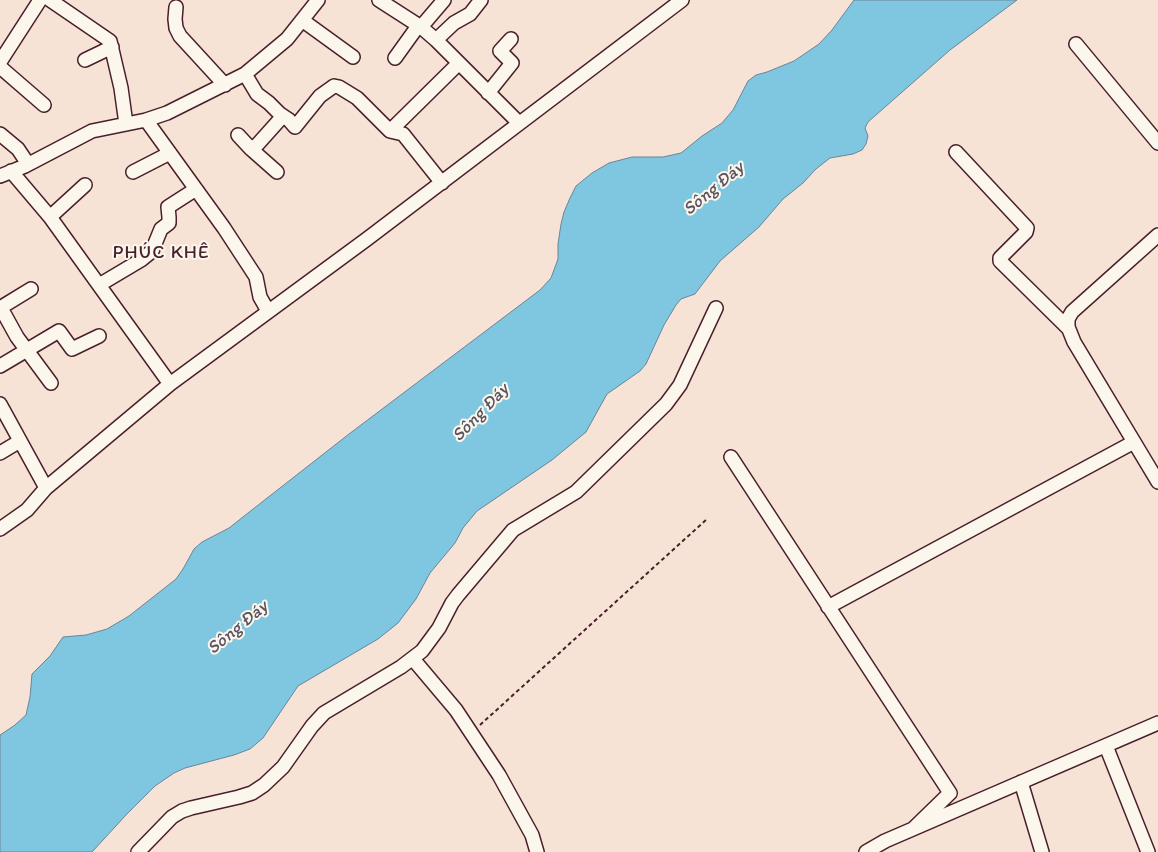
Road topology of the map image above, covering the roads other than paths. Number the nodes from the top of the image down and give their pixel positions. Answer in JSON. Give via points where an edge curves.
{"nodes":[{"id":1,"x":40,"y":0,"type":"edge"},
{"id":2,"x":50,"y":0,"type":"edge"},
{"id":3,"x":318,"y":0,"type":"edge"},
{"id":4,"x":379,"y":0,"type":"edge"},
{"id":5,"x":444,"y":0,"type":"edge"},
{"id":6,"x":481,"y":0,"type":"edge"},
{"id":7,"x":682,"y":0,"type":"edge"},
{"id":8,"x":176,"y":7,"type":"dead end"},
{"id":9,"x":302,"y":20,"type":"junction"},
{"id":10,"x":419,"y":26,"type":"junction"},
{"id":11,"x":511,"y":39,"type":"dead end"},
{"id":12,"x":436,"y":40,"type":"junction"},
{"id":13,"x":1076,"y":44,"type":"dead end"},
{"id":14,"x":112,"y":47,"type":"junction"},
{"id":15,"x":353,"y":57,"type":"dead end"},
{"id":16,"x":394,"y":58,"type":"dead end"},
{"id":17,"x":85,"y":60,"type":"dead end"},
{"id":18,"x":0,"y":62,"type":"edge"},
{"id":19,"x":459,"y":63,"type":"junction"},
{"id":20,"x":0,"y":66,"type":"edge"},
{"id":21,"x":245,"y":74,"type":"junction"},
{"id":22,"x":225,"y":85,"type":"junction"},
{"id":23,"x":488,"y":93,"type":"junction"},
{"id":24,"x":44,"y":105,"type":"dead end"},
{"id":25,"x":283,"y":116,"type":"junction"},
{"id":26,"x":146,"y":120,"type":"junction"},
{"id":27,"x":519,"y":123,"type":"junction"},
{"id":28,"x":126,"y":124,"type":"junction"},
{"id":29,"x":390,"y":131,"type":"junction"},
{"id":30,"x":0,"y":134,"type":"edge"},
{"id":31,"x":238,"y":135,"type":"dead end"},
{"id":32,"x":1158,"y":143,"type":"edge"},
{"id":33,"x":251,"y":149,"type":"junction"},
{"id":34,"x":956,"y":152,"type":"dead end"},
{"id":35,"x":170,"y":153,"type":"junction"},
{"id":36,"x":28,"y":164,"type":"junction"},
{"id":37,"x":132,"y":172,"type":"dead end"},
{"id":38,"x":277,"y":172,"type":"dead end"},
{"id":39,"x":5,"y":173,"type":"edge"},
{"id":40,"x":442,"y":183,"type":"junction"},
{"id":41,"x":85,"y":185,"type":"dead end"},
{"id":42,"x":196,"y":189,"type":"junction"},
{"id":43,"x":50,"y":217,"type":"junction"},
{"id":44,"x":1158,"y":235,"type":"edge"},
{"id":45,"x":99,"y":285,"type":"junction"},
{"id":46,"x":31,"y":289,"type":"dead end"},
{"id":47,"x":0,"y":308,"type":"edge"},
{"id":48,"x":716,"y":308,"type":"dead end"},
{"id":49,"x":268,"y":312,"type":"junction"},
{"id":50,"x":1068,"y":328,"type":"junction"},
{"id":51,"x":98,"y":336,"type":"dead end"},
{"id":52,"x":27,"y":350,"type":"junction"},
{"id":53,"x":0,"y":366,"type":"edge"},
{"id":54,"x":51,"y":383,"type":"dead end"},
{"id":55,"x":170,"y":384,"type":"junction"},
{"id":56,"x":0,"y":404,"type":"edge"},
{"id":57,"x":20,"y":441,"type":"junction"},
{"id":58,"x":1134,"y":442,"type":"junction"},
{"id":59,"x":0,"y":453,"type":"edge"},
{"id":60,"x":731,"y":457,"type":"dead end"},
{"id":61,"x":1158,"y":482,"type":"edge"},
{"id":62,"x":46,"y":488,"type":"junction"},
{"id":63,"x":0,"y":529,"type":"edge"},
{"id":64,"x":828,"y":607,"type":"junction"},
{"id":65,"x":413,"y":659,"type":"junction"},
{"id":66,"x":1158,"y":723,"type":"edge"},
{"id":67,"x":1106,"y":746,"type":"junction"},
{"id":68,"x":1021,"y":782,"type":"junction"},
{"id":69,"x":914,"y":828,"type":"junction"},
{"id":70,"x":138,"y":852,"type":"edge"},
{"id":71,"x":538,"y":852,"type":"edge"},
{"id":72,"x":866,"y":852,"type":"edge"},
{"id":73,"x":1042,"y":852,"type":"edge"},
{"id":74,"x":1148,"y":852,"type":"edge"}],
"edges":[{"from":1,"to":18,"type":"street"},
{"from":2,"to":14,"type":"street","via":[[110,41]]},
{"from":3,"to":9,"type":"street"},
{"from":4,"to":10,"type":"street"},
{"from":5,"to":10,"type":"street"},
{"from":6,"to":12,"type":"street","via":[[470,14],[454,23]]},
{"from":7,"to":27,"type":"street"},
{"from":8,"to":22,"type":"street","via":[[176,28],[180,36]]},
{"from":9,"to":15,"type":"street"},
{"from":9,"to":21,"type":"street","via":[[287,39]]},
{"from":10,"to":12,"type":"street"},
{"from":10,"to":16,"type":"street"},
{"from":11,"to":23,"type":"street","via":[[500,51],[512,63]]},
{"from":12,"to":19,"type":"street"},
{"from":13,"to":32,"type":"street"},
{"from":14,"to":17,"type":"street"},
{"from":14,"to":28,"type":"street"},
{"from":19,"to":23,"type":"street"},
{"from":19,"to":29,"type":"street"},
{"from":20,"to":24,"type":"street"},
{"from":21,"to":22,"type":"street"},
{"from":21,"to":25,"type":"street","via":[[257,94]]},
{"from":22,"to":26,"type":"street","via":[[167,113]]},
{"from":23,"to":27,"type":"street"},
{"from":25,"to":29,"type":"street","via":[[295,127],[320,96],[334,86],[357,98]]},
{"from":25,"to":33,"type":"street","via":[[257,146]]},
{"from":26,"to":28,"type":"street"},
{"from":26,"to":35,"type":"street"},
{"from":27,"to":40,"type":"street"},
{"from":28,"to":36,"type":"street","via":[[92,131]]},
{"from":29,"to":40,"type":"street","via":[[403,134]]},
{"from":30,"to":36,"type":"street","via":[[18,149]]},
{"from":31,"to":33,"type":"street"},
{"from":33,"to":38,"type":"street"},
{"from":34,"to":50,"type":"street","via":[[1028,230],[1000,258],[1000,261]]},
{"from":35,"to":37,"type":"street"},
{"from":35,"to":42,"type":"street"},
{"from":36,"to":39,"type":"street"},
{"from":39,"to":43,"type":"street"},
{"from":40,"to":49,"type":"street"},
{"from":41,"to":43,"type":"street"},
{"from":42,"to":45,"type":"street","via":[[168,207],[169,223],[161,229],[152,251]]},
{"from":42,"to":49,"type":"street","via":[[256,276],[260,297]]},
{"from":43,"to":45,"type":"street"},
{"from":44,"to":50,"type":"street","via":[[1072,312],[1068,319]]},
{"from":45,"to":55,"type":"street"},
{"from":46,"to":47,"type":"street"},
{"from":47,"to":52,"type":"street"},
{"from":48,"to":65,"type":"street","via":[[680,385],[666,404],[576,492],[513,530],[458,595],[430,642]]},
{"from":49,"to":55,"type":"street"},
{"from":50,"to":58,"type":"street"},
{"from":51,"to":52,"type":"street","via":[[72,349],[60,332]]},
{"from":52,"to":53,"type":"street"},
{"from":52,"to":54,"type":"street"},
{"from":55,"to":62,"type":"street"},
{"from":56,"to":57,"type":"street"},
{"from":57,"to":59,"type":"street"},
{"from":57,"to":62,"type":"street"},
{"from":58,"to":61,"type":"street"},
{"from":58,"to":64,"type":"street"},
{"from":60,"to":64,"type":"street"},
{"from":62,"to":63,"type":"street","via":[[27,510]]},
{"from":64,"to":69,"type":"street","via":[[950,793]]},
{"from":65,"to":70,"type":"street","via":[[324,713],[283,767],[264,785],[252,793],[182,811],[172,817]]},
{"from":65,"to":71,"type":"street","via":[[456,710],[499,776],[532,835]]},
{"from":66,"to":67,"type":"street"},
{"from":67,"to":68,"type":"street"},
{"from":67,"to":74,"type":"street"},
{"from":68,"to":69,"type":"street"},
{"from":68,"to":73,"type":"street"},
{"from":69,"to":72,"type":"street"}]}
